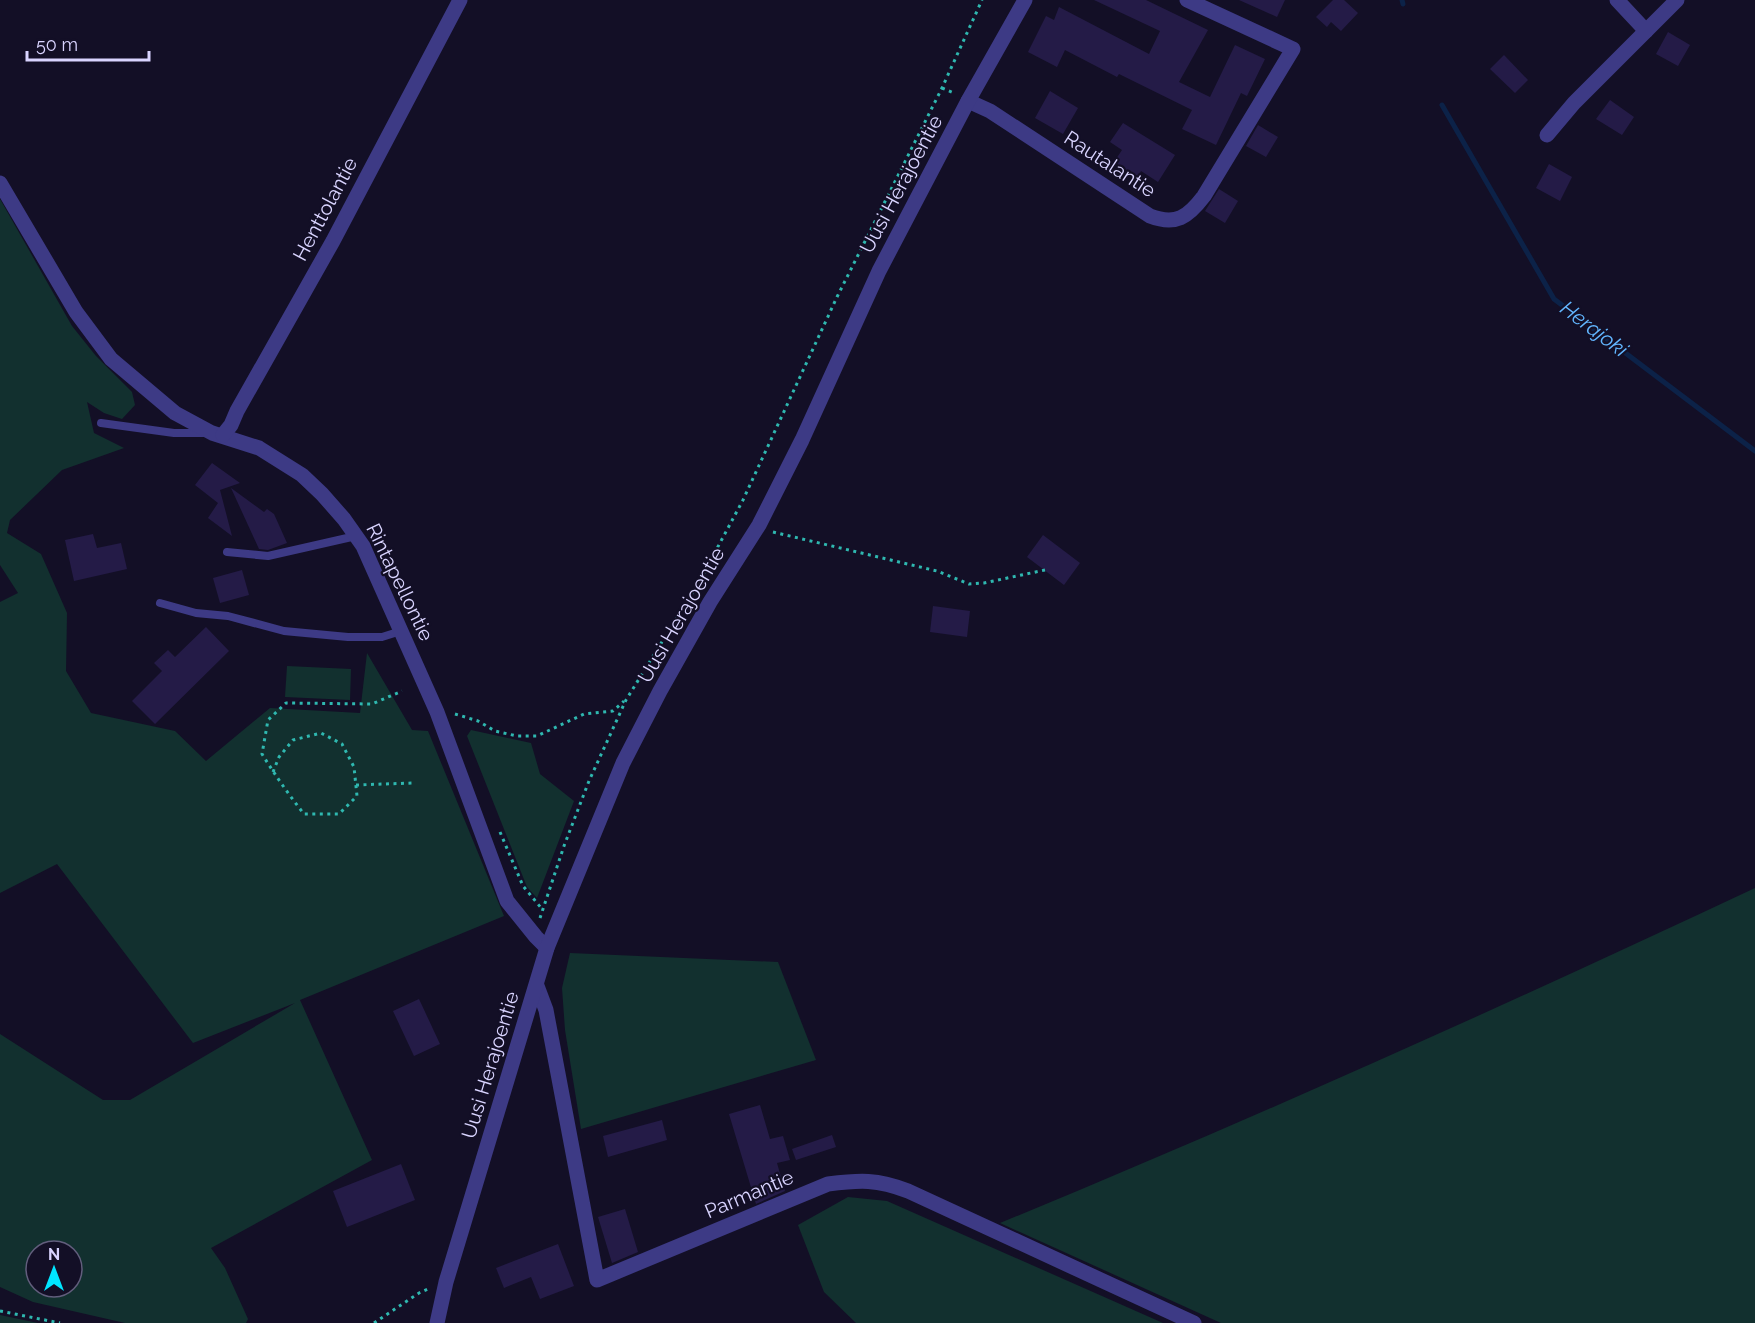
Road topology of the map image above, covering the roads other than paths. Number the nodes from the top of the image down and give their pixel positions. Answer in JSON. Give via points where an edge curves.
{"nodes":[{"id":1,"x":460,"y":0,"type":"edge"},
{"id":2,"x":1025,"y":0,"type":"edge"},
{"id":3,"x":1188,"y":0,"type":"edge"},
{"id":4,"x":1617,"y":0,"type":"edge"},
{"id":5,"x":1677,"y":0,"type":"edge"},
{"id":6,"x":1646,"y":31,"type":"junction"},
{"id":7,"x":968,"y":101,"type":"junction"},
{"id":8,"x":1547,"y":135,"type":"dead end"},
{"id":9,"x":0,"y":183,"type":"edge"},
{"id":10,"x":101,"y":423,"type":"dead end"},
{"id":11,"x":218,"y":434,"type":"junction"},
{"id":12,"x":356,"y":536,"type":"junction"},
{"id":13,"x":227,"y":552,"type":"dead end"},
{"id":14,"x":160,"y":603,"type":"dead end"},
{"id":15,"x":401,"y":631,"type":"junction"},
{"id":16,"x":547,"y":948,"type":"junction"},
{"id":17,"x":537,"y":986,"type":"junction"},
{"id":18,"x":437,"y":1323,"type":"edge"},
{"id":19,"x":1194,"y":1323,"type":"edge"}],
"edges":[{"from":1,"to":11,"type":"street","name":"Henttolantie","via":[[231,425]]},
{"from":2,"to":7,"type":"street","name":"Uusi Herajoentie"},
{"from":3,"to":7,"type":"street","name":"Rautalantie","via":[[1293,49],[1204,196],[1184,216],[1174,220],[1150,216],[990,111]]},
{"from":4,"to":6,"type":"street"},
{"from":5,"to":6,"type":"street"},
{"from":6,"to":8,"type":"street"},
{"from":7,"to":16,"type":"street","name":"Uusi Herajoentie","via":[[879,271],[759,525],[710,602],[628,753]]},
{"from":9,"to":11,"type":"street","name":"Rintapellontie","via":[[76,312],[111,359],[175,412]]},
{"from":10,"to":11,"type":"lane","via":[[174,434]]},
{"from":11,"to":12,"type":"street","name":"Rintapellontie","via":[[259,448],[302,475]]},
{"from":12,"to":13,"type":"lane","via":[[268,556]]},
{"from":12,"to":15,"type":"street","name":"Rintapellontie"},
{"from":14,"to":15,"type":"lane","via":[[284,631],[348,637],[382,637]]},
{"from":15,"to":16,"type":"street","name":"Rintapellontie","via":[[437,712],[507,901]]},
{"from":16,"to":17,"type":"street","name":"Uusi Herajoentie"},
{"from":17,"to":18,"type":"street","name":"Uusi Herajoentie","via":[[446,1282]]},
{"from":17,"to":19,"type":"street","name":"Parmantie","via":[[546,1010],[597,1280],[828,1184],[861,1180],[888,1183],[908,1191]]}]}
